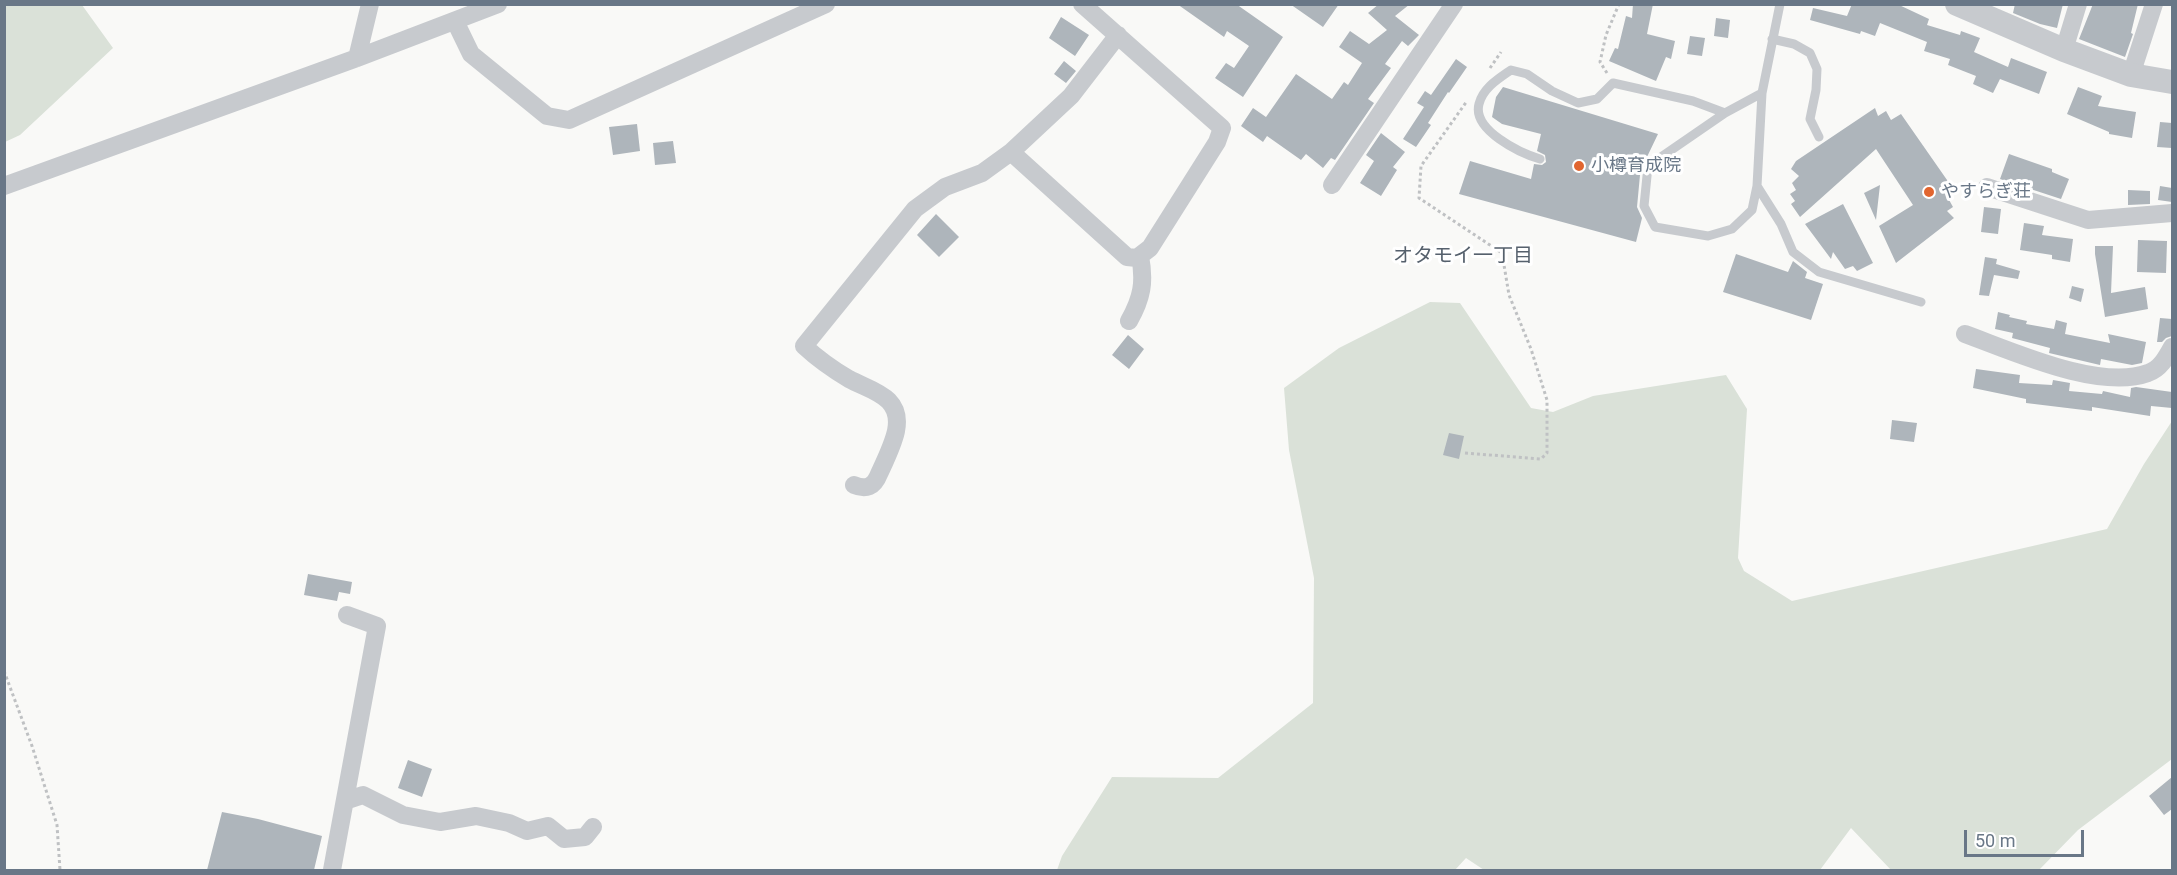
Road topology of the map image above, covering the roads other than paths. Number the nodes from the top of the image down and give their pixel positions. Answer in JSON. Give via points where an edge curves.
{"nodes":[{"id":1,"x":370,"y":4,"type":"edge"},
{"id":2,"x":498,"y":4,"type":"edge"},
{"id":3,"x":826,"y":4,"type":"edge"},
{"id":4,"x":1082,"y":4,"type":"edge"},
{"id":5,"x":1454,"y":4,"type":"edge"},
{"id":6,"x":1780,"y":4,"type":"edge"},
{"id":7,"x":1957,"y":4,"type":"edge"},
{"id":8,"x":2078,"y":4,"type":"edge"},
{"id":9,"x":2154,"y":4,"type":"edge"},
{"id":10,"x":2000,"y":13,"type":"edge"},
{"id":11,"x":455,"y":21,"type":"junction"},
{"id":12,"x":1118,"y":35,"type":"junction"},
{"id":13,"x":1772,"y":39,"type":"junction"},
{"id":14,"x":2064,"y":50,"type":"junction"},
{"id":15,"x":357,"y":58,"type":"junction"},
{"id":16,"x":2131,"y":75,"type":"junction"},
{"id":17,"x":2172,"y":82,"type":"edge"},
{"id":18,"x":1762,"y":93,"type":"junction"},
{"id":19,"x":1725,"y":113,"type":"junction"},
{"id":20,"x":1819,"y":137,"type":"dead end"},
{"id":21,"x":1011,"y":152,"type":"junction"},
{"id":22,"x":1540,"y":159,"type":"dead end"},
{"id":23,"x":1332,"y":185,"type":"dead end"},
{"id":24,"x":4,"y":186,"type":"edge"},
{"id":25,"x":1757,"y":186,"type":"junction"},
{"id":26,"x":1987,"y":187,"type":"dead end"},
{"id":27,"x":2172,"y":213,"type":"edge"},
{"id":28,"x":1140,"y":256,"type":"junction"},
{"id":29,"x":1921,"y":302,"type":"dead end"},
{"id":30,"x":1129,"y":321,"type":"dead end"},
{"id":31,"x":1965,"y":334,"type":"dead end"},
{"id":32,"x":2172,"y":347,"type":"edge"},
{"id":33,"x":2168,"y":363,"type":"edge"},
{"id":34,"x":854,"y":485,"type":"dead end"},
{"id":35,"x":347,"y":615,"type":"dead end"},
{"id":36,"x":345,"y":801,"type":"junction"},
{"id":37,"x":593,"y":827,"type":"dead end"},
{"id":38,"x":332,"y":870,"type":"edge"}],
"edges":[{"from":1,"to":15,"type":"street"},
{"from":2,"to":11,"type":"street"},
{"from":3,"to":11,"type":"street","via":[[568,120],[547,117],[471,54]]},
{"from":4,"to":12,"type":"street"},
{"from":5,"to":23,"type":"street"},
{"from":6,"to":13,"type":"lane"},
{"from":7,"to":10,"type":"street"},
{"from":8,"to":14,"type":"street"},
{"from":9,"to":16,"type":"street"},
{"from":10,"to":14,"type":"street"},
{"from":11,"to":15,"type":"street"},
{"from":12,"to":21,"type":"street","via":[[1071,96]]},
{"from":12,"to":28,"type":"street","via":[[1222,128],[1150,248]]},
{"from":13,"to":18,"type":"lane"},
{"from":13,"to":20,"type":"lane","via":[[1810,53],[1817,69],[1810,119]]},
{"from":14,"to":16,"type":"street"},
{"from":15,"to":24,"type":"street"},
{"from":16,"to":17,"type":"street"},
{"from":18,"to":19,"type":"lane"},
{"from":18,"to":25,"type":"lane"},
{"from":19,"to":22,"type":"lane","via":[[1693,101],[1613,83],[1597,99],[1578,103],[1527,74],[1510,70],[1492,83],[1479,102],[1478,113],[1487,128],[1521,153]]},
{"from":19,"to":25,"type":"lane","via":[[1648,166],[1644,206],[1655,227],[1708,236],[1732,229],[1752,210]]},
{"from":21,"to":28,"type":"street","via":[[1127,257]]},
{"from":21,"to":34,"type":"street","via":[[982,172],[945,187],[915,209],[804,346],[850,380],[888,399],[896,416],[896,431],[878,477],[871,486]]},
{"from":25,"to":29,"type":"lane","via":[[1793,252],[1819,272]]},
{"from":26,"to":27,"type":"street","via":[[2088,220]]},
{"from":28,"to":30,"type":"street","via":[[1144,275]]},
{"from":31,"to":33,"type":"street","via":[[2056,367],[2098,375],[2126,378],[2150,373]]},
{"from":32,"to":33,"type":"street"},
{"from":35,"to":36,"type":"street","via":[[377,626]]},
{"from":36,"to":37,"type":"street","via":[[363,795],[403,815],[440,822],[476,816],[527,831],[548,826],[564,839],[585,837]]},
{"from":36,"to":38,"type":"street"}]}
